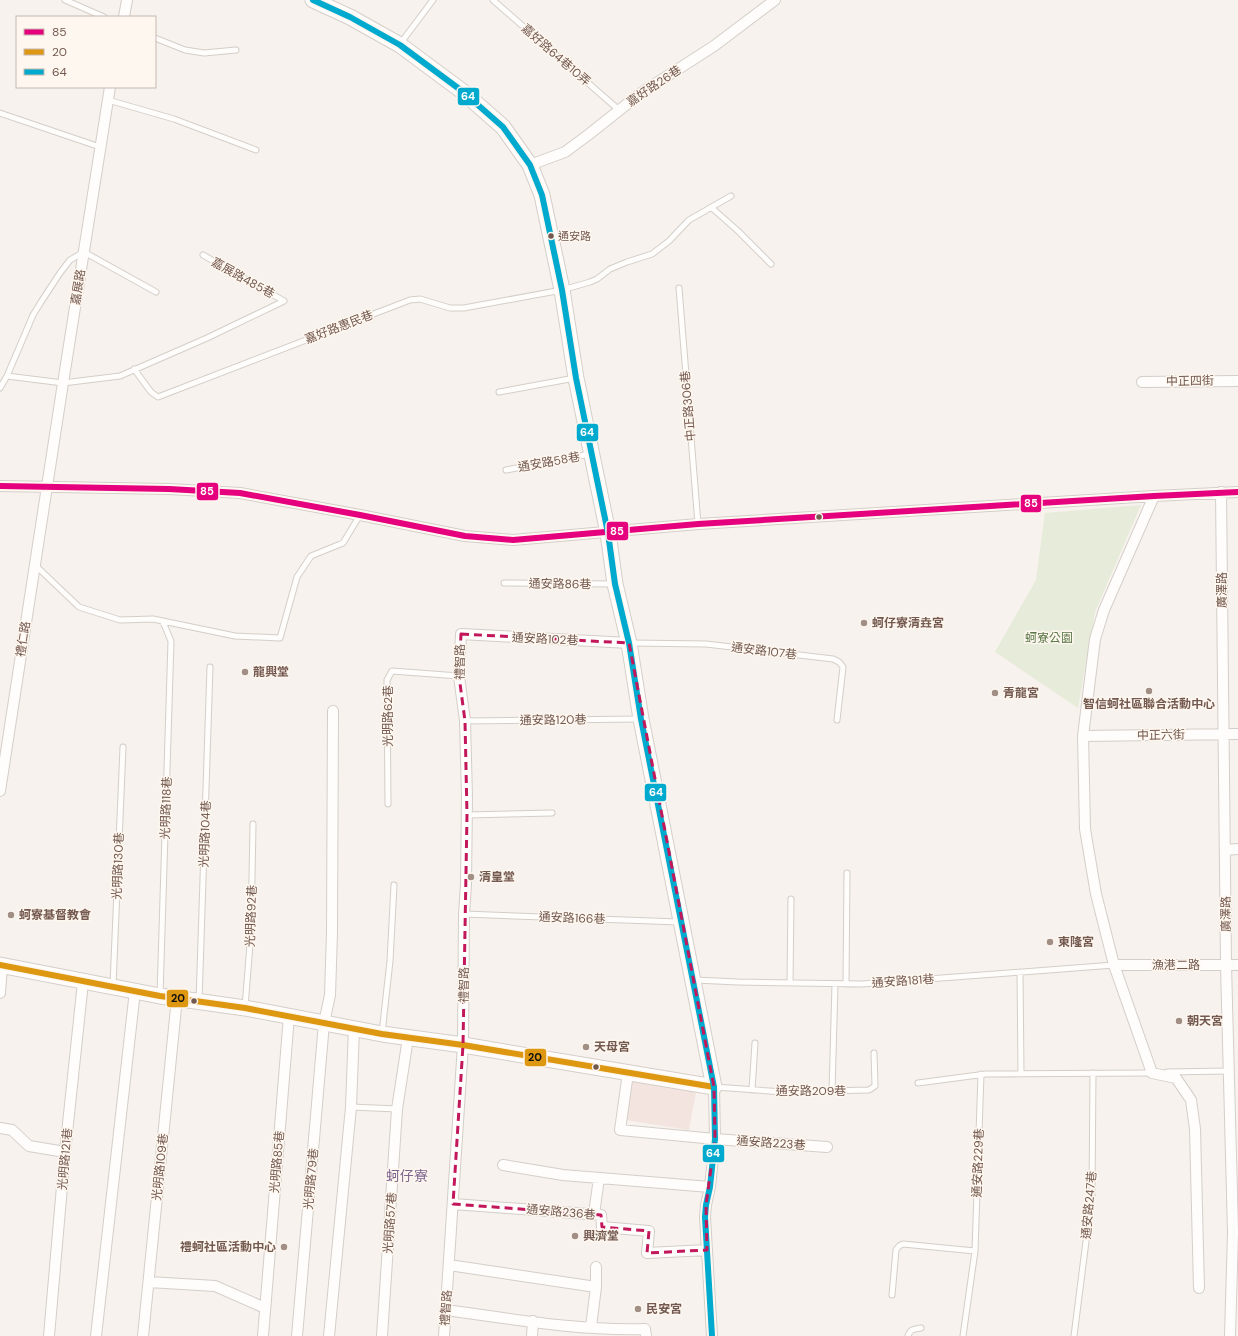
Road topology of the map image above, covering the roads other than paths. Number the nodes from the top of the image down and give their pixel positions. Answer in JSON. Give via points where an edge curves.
{"nodes":[{"id":1,"x":65,"y":0,"type":"edge"},
{"id":2,"x":127,"y":0,"type":"edge"},
{"id":3,"x":313,"y":0,"type":"edge"},
{"id":4,"x":433,"y":0,"type":"edge"},
{"id":5,"x":493,"y":0,"type":"edge"},
{"id":6,"x":775,"y":0,"type":"edge"},
{"id":7,"x":102,"y":16,"type":"edge"},
{"id":8,"x":124,"y":16,"type":"edge"},
{"id":9,"x":156,"y":38,"type":"edge"},
{"id":10,"x":400,"y":45,"type":"junction"},
{"id":11,"x":236,"y":50,"type":"dead end"},
{"id":12,"x":110,"y":88,"type":"edge"},
{"id":13,"x":108,"y":100,"type":"junction"},
{"id":14,"x":619,"y":110,"type":"junction"},
{"id":15,"x":0,"y":113,"type":"edge"},
{"id":16,"x":100,"y":147,"type":"junction"},
{"id":17,"x":256,"y":150,"type":"dead end"},
{"id":18,"x":530,"y":165,"type":"junction"},
{"id":19,"x":731,"y":196,"type":"dead end"},
{"id":20,"x":712,"y":208,"type":"junction"},
{"id":21,"x":84,"y":252,"type":"junction"},
{"id":22,"x":202,"y":255,"type":"dead end"},
{"id":23,"x":771,"y":264,"type":"dead end"},
{"id":24,"x":679,"y":288,"type":"dead end"},
{"id":25,"x":562,"y":290,"type":"junction"},
{"id":26,"x":156,"y":292,"type":"dead end"},
{"id":27,"x":134,"y":369,"type":"junction"},
{"id":28,"x":7,"y":376,"type":"junction"},
{"id":29,"x":576,"y":378,"type":"junction"},
{"id":30,"x":1238,"y":381,"type":"edge"},
{"id":31,"x":1142,"y":382,"type":"dead end"},
{"id":32,"x":63,"y":383,"type":"junction"},
{"id":33,"x":0,"y":388,"type":"edge"},
{"id":34,"x":499,"y":392,"type":"dead end"},
{"id":35,"x":591,"y":454,"type":"junction"},
{"id":36,"x":506,"y":470,"type":"dead end"},
{"id":37,"x":0,"y":486,"type":"edge"},
{"id":38,"x":47,"y":487,"type":"junction"},
{"id":39,"x":1221,"y":492,"type":"junction"},
{"id":40,"x":1238,"y":492,"type":"edge"},
{"id":41,"x":1154,"y":496,"type":"junction"},
{"id":42,"x":360,"y":515,"type":"junction"},
{"id":43,"x":698,"y":524,"type":"junction"},
{"id":44,"x":608,"y":532,"type":"junction"},
{"id":45,"x":34,"y":565,"type":"junction"},
{"id":46,"x":504,"y":583,"type":"dead end"},
{"id":47,"x":615,"y":584,"type":"junction"},
{"id":48,"x":163,"y":622,"type":"junction"},
{"id":49,"x":461,"y":634,"type":"joint"},
{"id":50,"x":628,"y":643,"type":"junction"},
{"id":51,"x":210,"y":667,"type":"dead end"},
{"id":52,"x":458,"y":676,"type":"junction"},
{"id":53,"x":333,"y":710,"type":"dead end"},
{"id":54,"x":641,"y":719,"type":"junction"},
{"id":55,"x":837,"y":720,"type":"dead end"},
{"id":56,"x":465,"y":721,"type":"junction"},
{"id":57,"x":1223,"y":734,"type":"junction"},
{"id":58,"x":1238,"y":734,"type":"edge"},
{"id":59,"x":1083,"y":736,"type":"junction"},
{"id":60,"x":123,"y":746,"type":"dead end"},
{"id":61,"x":0,"y":791,"type":"edge"},
{"id":62,"x":388,"y":804,"type":"dead end"},
{"id":63,"x":552,"y":813,"type":"dead end"},
{"id":64,"x":467,"y":814,"type":"junction"},
{"id":65,"x":252,"y":824,"type":"dead end"},
{"id":66,"x":1238,"y":849,"type":"edge"},
{"id":67,"x":1225,"y":850,"type":"junction"},
{"id":68,"x":847,"y":873,"type":"dead end"},
{"id":69,"x":394,"y":885,"type":"dead end"},
{"id":70,"x":791,"y":899,"type":"dead end"},
{"id":71,"x":464,"y":914,"type":"junction"},
{"id":72,"x":680,"y":922,"type":"junction"},
{"id":73,"x":1238,"y":964,"type":"edge"},
{"id":74,"x":1114,"y":965,"type":"junction"},
{"id":75,"x":1226,"y":965,"type":"junction"},
{"id":76,"x":1,"y":966,"type":"edge"},
{"id":77,"x":1020,"y":972,"type":"junction"},
{"id":78,"x":692,"y":980,"type":"junction"},
{"id":79,"x":83,"y":982,"type":"junction"},
{"id":80,"x":790,"y":983,"type":"junction"},
{"id":81,"x":835,"y":984,"type":"junction"},
{"id":82,"x":846,"y":984,"type":"junction"},
{"id":83,"x":113,"y":986,"type":"junction"},
{"id":84,"x":136,"y":991,"type":"junction"},
{"id":85,"x":0,"y":993,"type":"edge"},
{"id":86,"x":160,"y":996,"type":"junction"},
{"id":87,"x":177,"y":998,"type":"junction"},
{"id":88,"x":199,"y":1002,"type":"junction"},
{"id":89,"x":245,"y":1008,"type":"junction"},
{"id":90,"x":289,"y":1016,"type":"junction"},
{"id":91,"x":324,"y":1023,"type":"junction"},
{"id":92,"x":354,"y":1028,"type":"junction"},
{"id":93,"x":382,"y":1034,"type":"junction"},
{"id":94,"x":408,"y":1038,"type":"junction"},
{"id":95,"x":755,"y":1043,"type":"dead end"},
{"id":96,"x":463,"y":1045,"type":"junction"},
{"id":97,"x":874,"y":1053,"type":"dead end"},
{"id":98,"x":1228,"y":1071,"type":"junction"},
{"id":99,"x":628,"y":1073,"type":"junction"},
{"id":100,"x":1093,"y":1073,"type":"junction"},
{"id":101,"x":1152,"y":1073,"type":"junction"},
{"id":102,"x":981,"y":1074,"type":"junction"},
{"id":103,"x":1021,"y":1074,"type":"junction"},
{"id":104,"x":918,"y":1083,"type":"dead end"},
{"id":105,"x":714,"y":1087,"type":"junction"},
{"id":106,"x":752,"y":1090,"type":"junction"},
{"id":107,"x":832,"y":1092,"type":"junction"},
{"id":108,"x":351,"y":1107,"type":"junction"},
{"id":109,"x":397,"y":1109,"type":"junction"},
{"id":110,"x":0,"y":1128,"type":"edge"},
{"id":111,"x":715,"y":1139,"type":"junction"},
{"id":112,"x":827,"y":1147,"type":"dead end"},
{"id":113,"x":65,"y":1152,"type":"junction"},
{"id":114,"x":503,"y":1165,"type":"dead end"},
{"id":115,"x":599,"y":1178,"type":"junction"},
{"id":116,"x":710,"y":1187,"type":"junction"},
{"id":117,"x":453,"y":1204,"type":"junction"},
{"id":118,"x":594,"y":1214,"type":"junction"},
{"id":119,"x":707,"y":1250,"type":"junction"},
{"id":120,"x":975,"y":1251,"type":"junction"},
{"id":121,"x":449,"y":1265,"type":"junction"},
{"id":122,"x":596,"y":1267,"type":"dead end"},
{"id":123,"x":149,"y":1282,"type":"junction"},
{"id":124,"x":596,"y":1287,"type":"junction"},
{"id":125,"x":1199,"y":1288,"type":"dead end"},
{"id":126,"x":892,"y":1295,"type":"dead end"},
{"id":127,"x":265,"y":1308,"type":"junction"},
{"id":128,"x":446,"y":1310,"type":"junction"},
{"id":129,"x":533,"y":1322,"type":"junction"},
{"id":130,"x":591,"y":1327,"type":"junction"},
{"id":131,"x":921,"y":1328,"type":"dead end"},
{"id":132,"x":963,"y":1334,"type":"edge"},
{"id":133,"x":49,"y":1336,"type":"edge"},
{"id":134,"x":96,"y":1336,"type":"edge"},
{"id":135,"x":143,"y":1336,"type":"edge"},
{"id":136,"x":263,"y":1336,"type":"edge"},
{"id":137,"x":297,"y":1336,"type":"edge"},
{"id":138,"x":330,"y":1336,"type":"edge"},
{"id":139,"x":382,"y":1336,"type":"edge"},
{"id":140,"x":444,"y":1336,"type":"edge"},
{"id":141,"x":532,"y":1336,"type":"edge"},
{"id":142,"x":646,"y":1336,"type":"edge"},
{"id":143,"x":712,"y":1336,"type":"edge"},
{"id":144,"x":908,"y":1336,"type":"edge"},
{"id":145,"x":1074,"y":1336,"type":"edge"},
{"id":146,"x":1230,"y":1336,"type":"edge"}],
"edges":[{"from":1,"to":7,"type":"lane"},
{"from":2,"to":8,"type":"street"},
{"from":3,"to":10,"type":"street","via":[[350,16]]},
{"from":4,"to":10,"type":"lane"},
{"from":5,"to":14,"type":"lane","name":"嘉好路64巷10弄"},
{"from":6,"to":14,"type":"street","name":"嘉好路26巷","via":[[714,46]]},
{"from":9,"to":11,"type":"lane","via":[[185,50],[204,54]]},
{"from":10,"to":18,"type":"street","via":[[462,91],[503,127]]},
{"from":12,"to":13,"type":"street","name":"嘉展路"},
{"from":13,"to":16,"type":"street","name":"嘉展路"},
{"from":13,"to":17,"type":"lane","via":[[174,120]]},
{"from":14,"to":18,"type":"street","name":"嘉好路26巷","via":[[565,152]]},
{"from":15,"to":16,"type":"lane"},
{"from":16,"to":21,"type":"street","name":"嘉展路"},
{"from":18,"to":25,"type":"street","via":[[542,195]]},
{"from":19,"to":20,"type":"lane"},
{"from":20,"to":23,"type":"lane"},
{"from":20,"to":25,"type":"lane","via":[[689,220],[670,241],[652,254],[610,269],[590,282]]},
{"from":21,"to":26,"type":"lane"},
{"from":21,"to":28,"type":"lane","via":[[70,260],[40,302]]},
{"from":21,"to":32,"type":"street","name":"嘉展路"},
{"from":22,"to":27,"type":"lane","name":"嘉展路485巷","via":[[284,301]]},
{"from":24,"to":43,"type":"lane","name":"中正路306巷"},
{"from":25,"to":27,"type":"lane","name":"嘉好路惠民巷","via":[[464,308],[450,308],[420,299],[410,300],[158,397]]},
{"from":25,"to":29,"type":"street"},
{"from":27,"to":32,"type":"lane","via":[[120,376]]},
{"from":28,"to":32,"type":"lane"},
{"from":28,"to":33,"type":"lane"},
{"from":29,"to":34,"type":"lane"},
{"from":29,"to":35,"type":"street"},
{"from":30,"to":31,"type":"street","name":"中正四街"},
{"from":32,"to":38,"type":"street","name":"嘉展路"},
{"from":35,"to":36,"type":"lane","name":"通安路58巷"},
{"from":35,"to":44,"type":"street"},
{"from":37,"to":38,"type":"street"},
{"from":38,"to":42,"type":"street","via":[[240,493]]},
{"from":38,"to":45,"type":"street","name":"禮仁路"},
{"from":39,"to":40,"type":"street"},
{"from":39,"to":41,"type":"street"},
{"from":39,"to":57,"type":"street","name":"廣澤路"},
{"from":41,"to":43,"type":"street"},
{"from":41,"to":59,"type":"street","via":[[1104,610],[1096,639]]},
{"from":42,"to":44,"type":"street","via":[[465,536],[513,540]]},
{"from":42,"to":48,"type":"lane","via":[[343,543],[311,556],[297,577],[280,638],[235,636]]},
{"from":43,"to":44,"type":"street"},
{"from":44,"to":47,"type":"street"},
{"from":45,"to":48,"type":"lane","via":[[85,610],[120,620],[153,619]]},
{"from":45,"to":61,"type":"street","name":"禮仁路"},
{"from":46,"to":47,"type":"lane","name":"通安路86巷"},
{"from":47,"to":50,"type":"street"},
{"from":48,"to":86,"type":"lane","name":"光明路118巷","via":[[171,642]]},
{"from":49,"to":50,"type":"street","name":"通安路102巷"},
{"from":49,"to":52,"type":"street","name":"禮智路"},
{"from":50,"to":54,"type":"street"},
{"from":50,"to":55,"type":"lane","name":"通安路107巷","via":[[706,644],[839,662],[843,667]]},
{"from":51,"to":88,"type":"lane","name":"光明路104巷"},
{"from":52,"to":56,"type":"street","name":"禮智路"},
{"from":52,"to":62,"type":"lane","name":"光明路62巷","via":[[392,671],[388,680]]},
{"from":53,"to":91,"type":"street","name":"光明路79巷","via":[[332,932],[330,995]]},
{"from":54,"to":56,"type":"lane","name":"通安路120巷"},
{"from":54,"to":72,"type":"street"},
{"from":56,"to":64,"type":"street","name":"禮智路"},
{"from":57,"to":58,"type":"street","name":"中正六街"},
{"from":57,"to":59,"type":"street","name":"中正六街"},
{"from":57,"to":67,"type":"street","name":"廣澤路"},
{"from":59,"to":74,"type":"street","via":[[1085,829],[1096,894]]},
{"from":60,"to":83,"type":"lane","name":"光明路130巷"},
{"from":63,"to":64,"type":"lane"},
{"from":64,"to":71,"type":"street","name":"禮智路"},
{"from":65,"to":89,"type":"lane","name":"光明路92巷","via":[[251,932]]},
{"from":66,"to":67,"type":"street"},
{"from":67,"to":75,"type":"street","name":"廣澤路"},
{"from":68,"to":82,"type":"lane"},
{"from":69,"to":93,"type":"lane","via":[[390,962]]},
{"from":70,"to":80,"type":"lane"},
{"from":71,"to":72,"type":"lane","name":"通安路166巷"},
{"from":71,"to":96,"type":"street","name":"禮智路"},
{"from":72,"to":78,"type":"street"},
{"from":73,"to":75,"type":"street","name":"漁港二路"},
{"from":74,"to":75,"type":"street","name":"漁港二路"},
{"from":74,"to":77,"type":"lane","name":"通安路181巷"},
{"from":74,"to":101,"type":"street"},
{"from":75,"to":98,"type":"street","name":"廣澤路"},
{"from":76,"to":79,"type":"street"},
{"from":76,"to":85,"type":"street"},
{"from":77,"to":82,"type":"lane","name":"通安路181巷"},
{"from":77,"to":103,"type":"lane"},
{"from":78,"to":80,"type":"lane","name":"通安路181巷"},
{"from":78,"to":105,"type":"street"},
{"from":79,"to":83,"type":"street"},
{"from":79,"to":113,"type":"street","name":"光明路121巷"},
{"from":80,"to":81,"type":"lane","name":"通安路181巷"},
{"from":81,"to":82,"type":"lane","name":"通安路181巷"},
{"from":81,"to":107,"type":"lane"},
{"from":83,"to":84,"type":"street"},
{"from":84,"to":86,"type":"street"},
{"from":84,"to":134,"type":"street"},
{"from":86,"to":87,"type":"street"},
{"from":87,"to":88,"type":"street"},
{"from":87,"to":123,"type":"street","name":"光明路109巷"},
{"from":88,"to":89,"type":"street"},
{"from":89,"to":90,"type":"street"},
{"from":90,"to":91,"type":"street"},
{"from":90,"to":127,"type":"street","name":"光明路85巷"},
{"from":91,"to":92,"type":"street"},
{"from":91,"to":137,"type":"street","name":"光明路79巷"},
{"from":92,"to":93,"type":"street"},
{"from":92,"to":108,"type":"street"},
{"from":93,"to":94,"type":"street"},
{"from":94,"to":96,"type":"street"},
{"from":94,"to":109,"type":"street","name":"光明路57巷"},
{"from":95,"to":106,"type":"lane"},
{"from":96,"to":99,"type":"street"},
{"from":96,"to":117,"type":"street","name":"禮智路"},
{"from":97,"to":107,"type":"lane","name":"通安路209巷","via":[[872,1089]]},
{"from":98,"to":101,"type":"lane"},
{"from":98,"to":146,"type":"street","name":"廣澤路","via":[[1233,1232]]},
{"from":99,"to":105,"type":"street"},
{"from":99,"to":111,"type":"street","name":"通安路223巷","via":[[620,1130]]},
{"from":100,"to":101,"type":"lane"},
{"from":100,"to":103,"type":"lane"},
{"from":100,"to":145,"type":"lane","name":"通安路247巷","via":[[1092,1194]]},
{"from":101,"to":125,"type":"street","via":[[1176,1078],[1191,1100],[1195,1129]]},
{"from":102,"to":103,"type":"lane"},
{"from":102,"to":104,"type":"lane"},
{"from":102,"to":120,"type":"lane","name":"通安路229巷"},
{"from":105,"to":106,"type":"lane","name":"通安路209巷"},
{"from":105,"to":111,"type":"street"},
{"from":106,"to":107,"type":"lane","name":"通安路209巷"},
{"from":108,"to":109,"type":"lane"},
{"from":108,"to":138,"type":"street"},
{"from":109,"to":139,"type":"street","name":"光明路57巷"},
{"from":110,"to":113,"type":"street","via":[[12,1130],[29,1146]]},
{"from":111,"to":112,"type":"street","name":"通安路223巷"},
{"from":111,"to":116,"type":"street"},
{"from":113,"to":133,"type":"street","name":"光明路121巷"},
{"from":114,"to":115,"type":"street"},
{"from":115,"to":116,"type":"street"},
{"from":115,"to":118,"type":"street"},
{"from":116,"to":119,"type":"street","via":[[705,1217]]},
{"from":117,"to":118,"type":"street","name":"通安路236巷"},
{"from":117,"to":121,"type":"street","name":"禮智路"},
{"from":118,"to":119,"type":"street","name":"通安路236巷","via":[[601,1215],[602,1227],[649,1231],[647,1253]]},
{"from":119,"to":143,"type":"street"},
{"from":120,"to":126,"type":"lane","via":[[903,1244],[899,1246],[896,1250]]},
{"from":120,"to":132,"type":"lane"},
{"from":121,"to":124,"type":"street"},
{"from":121,"to":128,"type":"street","name":"禮智路"},
{"from":122,"to":124,"type":"street"},
{"from":123,"to":127,"type":"street","via":[[215,1286]]},
{"from":123,"to":135,"type":"street","name":"光明路109巷"},
{"from":124,"to":130,"type":"street"},
{"from":127,"to":136,"type":"street","name":"光明路85巷"},
{"from":128,"to":129,"type":"street"},
{"from":128,"to":140,"type":"street","name":"禮智路"},
{"from":129,"to":130,"type":"street"},
{"from":129,"to":141,"type":"street"},
{"from":130,"to":142,"type":"street","via":[[615,1330],[645,1328]]},
{"from":131,"to":144,"type":"lane","via":[[913,1329]]}]}
